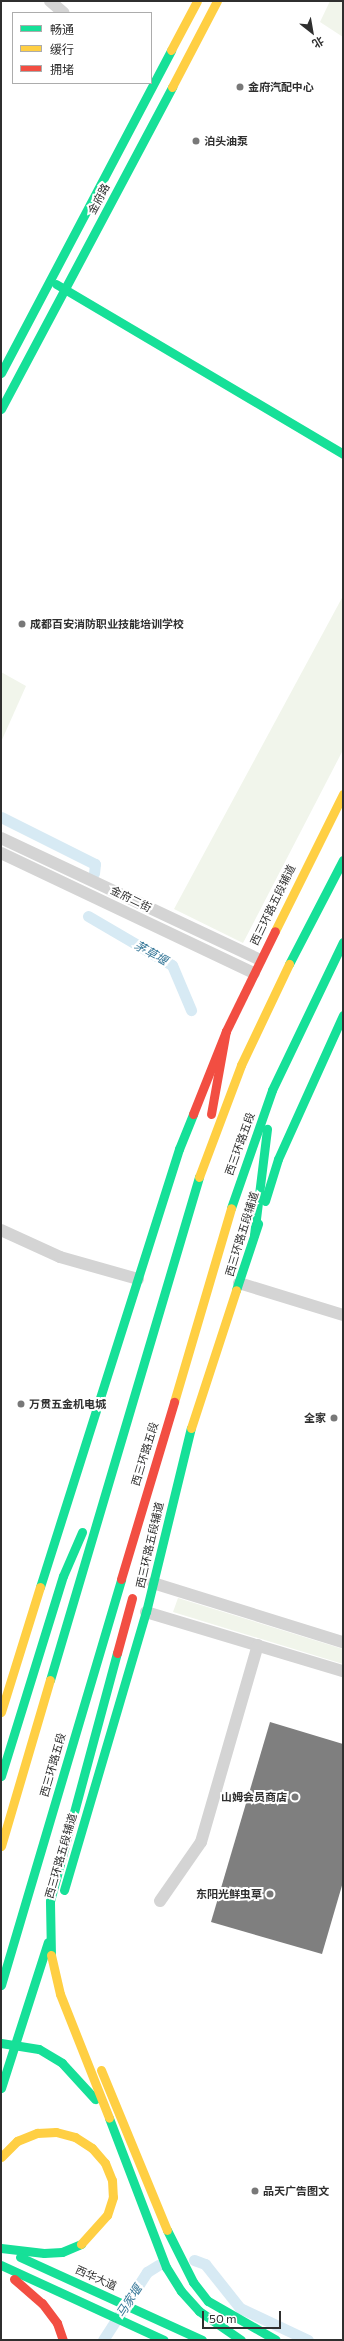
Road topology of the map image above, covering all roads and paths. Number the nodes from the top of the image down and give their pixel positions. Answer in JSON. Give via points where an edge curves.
{"nodes":[{"id":1,"x":50,"y":1,"type":"edge"},
{"id":2,"x":198,"y":1,"type":"edge"},
{"id":3,"x":217,"y":1,"type":"edge"},
{"id":4,"x":63,"y":12,"type":"edge"},
{"id":5,"x":154,"y":80,"type":"edge"},
{"id":6,"x":152,"y":84,"type":"edge"},
{"id":7,"x":50,"y":281,"type":"junction"},
{"id":8,"x":64,"y":289,"type":"junction"},
{"id":9,"x":1,"y":373,"type":"edge"},
{"id":10,"x":1,"y":408,"type":"edge"},
{"id":11,"x":343,"y":454,"type":"edge"},
{"id":12,"x":343,"y":794,"type":"edge"},
{"id":13,"x":1,"y":838,"type":"edge"},
{"id":14,"x":1,"y":853,"type":"edge"},
{"id":15,"x":343,"y":860,"type":"edge"},
{"id":16,"x":343,"y":942,"type":"edge"},
{"id":17,"x":260,"y":960,"type":"junction"},
{"id":18,"x":254,"y":973,"type":"junction"},
{"id":19,"x":343,"y":1015,"type":"edge"},
{"id":20,"x":226,"y":1031,"type":"junction"},
{"id":21,"x":272,"y":1090,"type":"junction"},
{"id":22,"x":203,"y":1163,"type":"junction"},
{"id":23,"x":1,"y":1230,"type":"edge"},
{"id":24,"x":254,"y":1235,"type":"junction"},
{"id":25,"x":138,"y":1279,"type":"junction"},
{"id":26,"x":239,"y":1283,"type":"junction"},
{"id":27,"x":343,"y":1315,"type":"edge"},
{"id":28,"x":121,"y":1443,"type":"junction"},
{"id":29,"x":156,"y":1458,"type":"junction"},
{"id":30,"x":138,"y":1559,"type":"dead end"},
{"id":31,"x":153,"y":1583,"type":"junction"},
{"id":32,"x":132,"y":1594,"type":"dead end"},
{"id":33,"x":146,"y":1612,"type":"junction"},
{"id":34,"x":343,"y":1642,"type":"edge"},
{"id":35,"x":258,"y":1645,"type":"junction"},
{"id":36,"x":343,"y":1671,"type":"edge"},
{"id":37,"x":1,"y":1712,"type":"edge"},
{"id":38,"x":1,"y":1776,"type":"edge"},
{"id":39,"x":1,"y":1846,"type":"edge"},
{"id":40,"x":160,"y":1901,"type":"dead end"},
{"id":41,"x":57,"y":1912,"type":"junction"},
{"id":42,"x":1,"y":1985,"type":"edge"},
{"id":43,"x":1,"y":2043,"type":"edge"},
{"id":44,"x":1,"y":2088,"type":"edge"},
{"id":45,"x":109,"y":2118,"type":"junction"},
{"id":46,"x":1,"y":2157,"type":"edge"},
{"id":47,"x":1,"y":2248,"type":"edge"},
{"id":48,"x":1,"y":2267,"type":"edge"},
{"id":49,"x":62,"y":2340,"type":"edge"},
{"id":50,"x":164,"y":2340,"type":"edge"},
{"id":51,"x":202,"y":2340,"type":"edge"},
{"id":52,"x":241,"y":2340,"type":"edge"},
{"id":53,"x":276,"y":2340,"type":"edge"}],
"edges":[{"from":1,"to":4,"type":"street"},
{"from":2,"to":5,"type":"main road","name":"金府路"},
{"from":3,"to":8,"type":"main road","name":"金府路"},
{"from":6,"to":7,"type":"main road","name":"金府路"},
{"from":7,"to":8,"type":"main road"},
{"from":7,"to":9,"type":"main road","name":"金府路"},
{"from":8,"to":10,"type":"main road","name":"金府路"},
{"from":8,"to":11,"type":"main road"},
{"from":12,"to":17,"type":"main road","name":"西三环路五段辅道"},
{"from":13,"to":17,"type":"street","name":"金府二街"},
{"from":14,"to":18,"type":"street","name":"金府二街"},
{"from":15,"to":22,"type":"main road","via":[[305,929],[241,1065]]},
{"from":16,"to":21,"type":"main road","name":"西三环路五段"},
{"from":17,"to":18,"type":"main road","name":"西三环路五段辅道"},
{"from":18,"to":20,"type":"main road","name":"西三环路五段辅道"},
{"from":19,"to":24,"type":"main road","name":"西三环路五段辅道","via":[[278,1159]]},
{"from":20,"to":22,"type":"main road"},
{"from":20,"to":25,"type":"main road","name":"西三环路五段辅道","via":[[179,1149]]},
{"from":21,"to":24,"type":"main road"},
{"from":21,"to":29,"type":"main road","name":"西三环路五段","via":[[240,1180]]},
{"from":22,"to":28,"type":"main road"},
{"from":23,"to":25,"type":"street","via":[[60,1257]]},
{"from":24,"to":26,"type":"main road","name":"西三环路五段辅道"},
{"from":25,"to":37,"type":"main road","name":"西三环路五段辅道"},
{"from":26,"to":27,"type":"street"},
{"from":26,"to":31,"type":"main road","name":"西三环路五段辅道","via":[[187,1439]]},
{"from":28,"to":38,"type":"main road","via":[[63,1576]]},
{"from":28,"to":39,"type":"main road"},
{"from":29,"to":30,"type":"main road"},
{"from":29,"to":42,"type":"main road","name":"西三环路五段"},
{"from":31,"to":33,"type":"main road","name":"西三环路五段辅道"},
{"from":31,"to":34,"type":"street"},
{"from":32,"to":45,"type":"main road","bridge":true,"via":[[50,1901],[48,1930],[52,1967],[60,1994]]},
{"from":33,"to":35,"type":"street"},
{"from":33,"to":41,"type":"main road","name":"西三环路五段辅道"},
{"from":35,"to":36,"type":"street"},
{"from":35,"to":40,"type":"street","via":[[201,1842]]},
{"from":41,"to":44,"type":"main road","name":"西三环路五段辅道"},
{"from":41,"to":53,"type":"main road","via":[[59,1951],[68,1991],[186,2269],[208,2301]]},
{"from":43,"to":45,"type":"main road","bridge":true,"via":[[12,2042],[39,2049],[62,2062],[81,2081]]},
{"from":45,"to":52,"type":"main road","via":[[166,2267],[181,2291],[199,2311]]},
{"from":46,"to":47,"type":"main road","via":[[17,2141],[37,2133],[56,2132],[75,2137],[92,2148],[105,2163],[112,2180],[113,2197],[107,2215],[81,2244],[62,2252],[44,2254]]},
{"from":47,"to":51,"type":"main road","name":"西华大道"},
{"from":48,"to":49,"type":"main road","via":[[42,2303],[57,2323]]},
{"from":48,"to":50,"type":"main road"}]}
